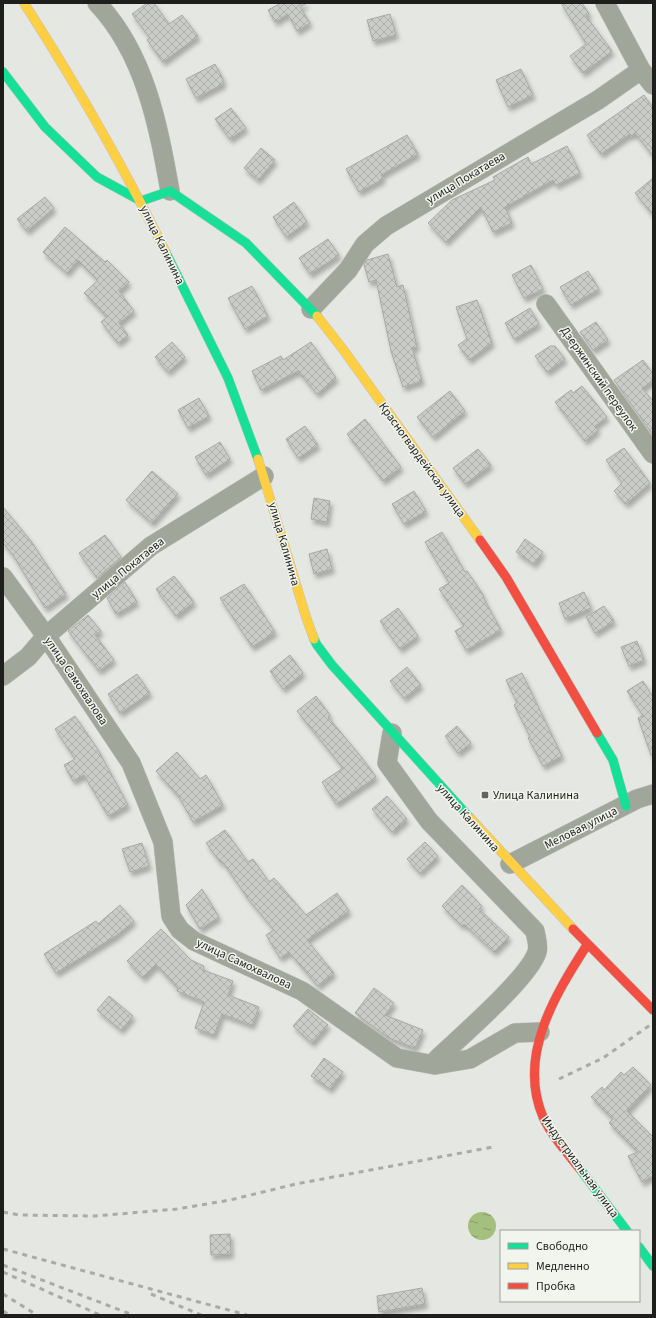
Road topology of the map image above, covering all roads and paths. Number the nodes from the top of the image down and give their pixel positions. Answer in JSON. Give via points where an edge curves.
{"nodes":[{"id":1,"x":24,"y":3,"type":"edge"},
{"id":2,"x":98,"y":3,"type":"edge"},
{"id":3,"x":605,"y":3,"type":"edge"},
{"id":4,"x":641,"y":70,"type":"junction"},
{"id":5,"x":3,"y":72,"type":"edge"},
{"id":6,"x":653,"y":85,"type":"edge"},
{"id":7,"x":170,"y":191,"type":"junction"},
{"id":8,"x":141,"y":201,"type":"junction"},
{"id":9,"x":546,"y":304,"type":"dead end"},
{"id":10,"x":311,"y":309,"type":"junction"},
{"id":11,"x":653,"y":454,"type":"edge"},
{"id":12,"x":264,"y":476,"type":"junction"},
{"id":13,"x":3,"y":577,"type":"edge"},
{"id":14,"x":46,"y":636,"type":"junction"},
{"id":15,"x":3,"y":676,"type":"edge"},
{"id":16,"x":392,"y":732,"type":"junction"},
{"id":17,"x":653,"y":794,"type":"edge"},
{"id":18,"x":626,"y":806,"type":"junction"},
{"id":19,"x":510,"y":864,"type":"junction"},
{"id":20,"x":587,"y":946,"type":"junction"},
{"id":21,"x":653,"y":1010,"type":"edge"},
{"id":22,"x":540,"y":1032,"type":"junction"},
{"id":23,"x":435,"y":1065,"type":"junction"},
{"id":24,"x":626,"y":1230,"type":"edge"},
{"id":25,"x":640,"y":1248,"type":"edge"},
{"id":26,"x":653,"y":1266,"type":"edge"}],
"edges":[{"from":1,"to":8,"type":"street","name":"улица Калинина","via":[[62,62]]},
{"from":2,"to":7,"type":"street","via":[[126,41],[144,80]]},
{"from":3,"to":4,"type":"street"},
{"from":4,"to":6,"type":"street"},
{"from":4,"to":10,"type":"street","name":"улица Покатаева","via":[[598,100],[386,226],[365,244],[348,270]]},
{"from":5,"to":8,"type":"street","via":[[45,127],[97,176]]},
{"from":7,"to":8,"type":"street"},
{"from":7,"to":10,"type":"street","name":"Красногвардейская улица","via":[[246,243]]},
{"from":8,"to":12,"type":"street","name":"улица Калинина","via":[[228,378]]},
{"from":9,"to":11,"type":"street","name":"Дзержинский переулок"},
{"from":10,"to":18,"type":"street","name":"Красногвардейская улица","via":[[342,348],[506,577],[613,760]]},
{"from":12,"to":14,"type":"street","name":"улица Покатаева","via":[[151,546]]},
{"from":12,"to":16,"type":"street","name":"улица Калинина","via":[[306,617],[317,645]]},
{"from":13,"to":14,"type":"street","name":"улица Самохвалова"},
{"from":14,"to":15,"type":"street","name":"улица Покатаева","via":[[28,658]]},
{"from":14,"to":23,"type":"street","name":"улица Самохвалова","via":[[131,763],[163,842],[171,916],[180,930],[194,941],[302,991],[397,1058]]},
{"from":16,"to":19,"type":"street","name":"улица Калинина"},
{"from":16,"to":23,"type":"street","via":[[387,764],[429,821],[535,931],[537,953],[520,979],[437,1059]]},
{"from":17,"to":18,"type":"street","name":"Меловая улица"},
{"from":18,"to":19,"type":"street","name":"Меловая улица"},
{"from":19,"to":20,"type":"street","name":"улица Калинина"},
{"from":20,"to":21,"type":"street","name":"улица Калинина"},
{"from":20,"to":22,"type":"street","name":"Индустриальная улица","via":[[570,972]]},
{"from":22,"to":23,"type":"street","name":"улица Самохвалова","via":[[515,1033],[470,1059]]},
{"from":22,"to":24,"type":"street","name":"Индустриальная улица","via":[[534,1064],[534,1088],[543,1116],[558,1140]]},
{"from":25,"to":26,"type":"street"}]}
